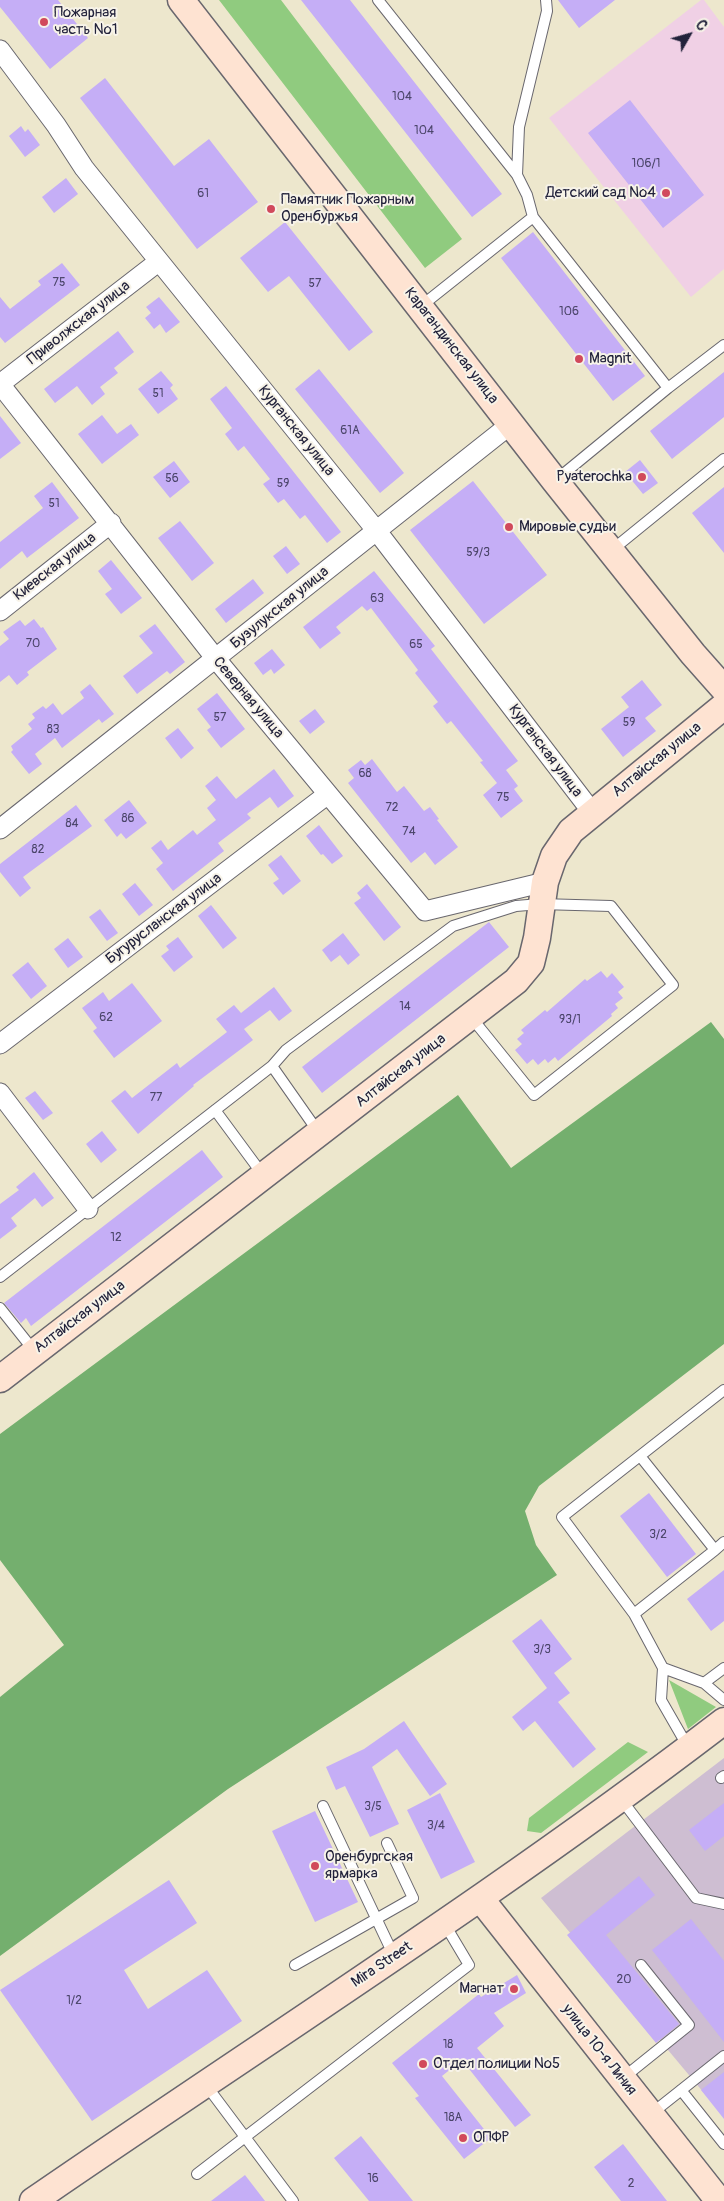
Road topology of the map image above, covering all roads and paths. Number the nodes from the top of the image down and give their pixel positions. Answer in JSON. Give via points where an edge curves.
{"nodes":[{"id":1,"x":181,"y":0,"type":"edge"},
{"id":2,"x":378,"y":0,"type":"edge"},
{"id":3,"x":546,"y":0,"type":"edge"},
{"id":4,"x":0,"y":50,"type":"edge"},
{"id":5,"x":517,"y":175,"type":"junction"},
{"id":6,"x":533,"y":217,"type":"junction"},
{"id":7,"x":158,"y":262,"type":"junction"},
{"id":8,"x":420,"y":307,"type":"junction"},
{"id":9,"x":724,"y":345,"type":"edge"},
{"id":10,"x":0,"y":384,"type":"edge"},
{"id":11,"x":668,"y":388,"type":"junction"},
{"id":12,"x":511,"y":424,"type":"junction"},
{"id":13,"x":722,"y":465,"type":"edge"},
{"id":14,"x":556,"y":481,"type":"junction"},
{"id":15,"x":111,"y":523,"type":"junction"},
{"id":16,"x":376,"y":530,"type":"junction"},
{"id":17,"x":611,"y":550,"type":"junction"},
{"id":18,"x":0,"y":611,"type":"edge"},
{"id":19,"x":216,"y":659,"type":"junction"},
{"id":20,"x":724,"y":689,"type":"edge"},
{"id":21,"x":724,"y":706,"type":"edge"},
{"id":22,"x":328,"y":794,"type":"junction"},
{"id":23,"x":592,"y":812,"type":"junction"},
{"id":24,"x":0,"y":829,"type":"edge"},
{"id":25,"x":542,"y":893,"type":"junction"},
{"id":26,"x":471,"y":1017,"type":"junction"},
{"id":27,"x":0,"y":1044,"type":"edge"},
{"id":28,"x":272,"y":1066,"type":"junction"},
{"id":29,"x":0,"y":1093,"type":"edge"},
{"id":30,"x":215,"y":1110,"type":"junction"},
{"id":31,"x":320,"y":1134,"type":"junction"},
{"id":32,"x":265,"y":1177,"type":"junction"},
{"id":33,"x":88,"y":1209,"type":"junction"},
{"id":34,"x":0,"y":1277,"type":"edge"},
{"id":35,"x":0,"y":1308,"type":"edge"},
{"id":36,"x":35,"y":1352,"type":"junction"},
{"id":37,"x":0,"y":1379,"type":"edge"},
{"id":38,"x":724,"y":1390,"type":"edge"},
{"id":39,"x":640,"y":1456,"type":"junction"},
{"id":40,"x":724,"y":1542,"type":"edge"},
{"id":41,"x":715,"y":1550,"type":"junction"},
{"id":42,"x":634,"y":1614,"type":"junction"},
{"id":43,"x":663,"y":1668,"type":"junction"},
{"id":44,"x":724,"y":1668,"type":"edge"},
{"id":45,"x":704,"y":1683,"type":"junction"},
{"id":46,"x":724,"y":1700,"type":"edge"},
{"id":47,"x":724,"y":1721,"type":"edge"},
{"id":48,"x":688,"y":1748,"type":"junction"},
{"id":49,"x":621,"y":1799,"type":"junction"},
{"id":50,"x":323,"y":1806,"type":"dead end"},
{"id":51,"x":387,"y":1843,"type":"dead end"},
{"id":52,"x":480,"y":1898,"type":"junction"},
{"id":53,"x":724,"y":1904,"type":"edge"},
{"id":54,"x":376,"y":1919,"type":"junction"},
{"id":55,"x":444,"y":1923,"type":"junction"},
{"id":56,"x":395,"y":1957,"type":"junction"},
{"id":57,"x":295,"y":1965,"type":"dead end"},
{"id":58,"x":641,"y":1965,"type":"dead end"},
{"id":59,"x":724,"y":2056,"type":"edge"},
{"id":60,"x":622,"y":2079,"type":"junction"},
{"id":61,"x":205,"y":2084,"type":"junction"},
{"id":62,"x":681,"y":2090,"type":"junction"},
{"id":63,"x":651,"y":2115,"type":"junction"},
{"id":64,"x":245,"y":2136,"type":"junction"},
{"id":65,"x":724,"y":2144,"type":"edge"},
{"id":66,"x":197,"y":2174,"type":"dead end"},
{"id":67,"x":33,"y":2201,"type":"edge"},
{"id":68,"x":292,"y":2201,"type":"edge"},
{"id":69,"x":719,"y":2201,"type":"edge"}],
"edges":[{"from":1,"to":8,"type":"main road","name":"Карагандинская улица"},
{"from":2,"to":5,"type":"lane"},
{"from":3,"to":5,"type":"lane","via":[[547,11],[519,127]]},
{"from":4,"to":7,"type":"street","name":"Курганская улица","via":[[56,124],[84,168]]},
{"from":5,"to":6,"type":"lane"},
{"from":6,"to":8,"type":"lane"},
{"from":6,"to":11,"type":"lane"},
{"from":7,"to":10,"type":"street","name":"Приволжская улица"},
{"from":7,"to":16,"type":"street","name":"Курганская улица"},
{"from":8,"to":12,"type":"main road","name":"Карагандинская улица"},
{"from":9,"to":11,"type":"lane"},
{"from":10,"to":15,"type":"street","name":"Северная улица"},
{"from":11,"to":14,"type":"lane"},
{"from":12,"to":14,"type":"main road","name":"Карагандинская улица"},
{"from":12,"to":16,"type":"street","name":"Бузулукская улица"},
{"from":13,"to":17,"type":"lane"},
{"from":14,"to":17,"type":"main road","name":"Карагандинская улица"},
{"from":15,"to":18,"type":"street","name":"Киевская улица"},
{"from":15,"to":19,"type":"street","name":"Северная улица"},
{"from":16,"to":19,"type":"street","name":"Бузулукская улица"},
{"from":16,"to":23,"type":"street","name":"Курганская улица"},
{"from":17,"to":20,"type":"main road","name":"Карагандинская улица"},
{"from":19,"to":22,"type":"street","name":"Северная улица"},
{"from":19,"to":24,"type":"street","name":"Бузулукская улица"},
{"from":21,"to":23,"type":"main road","name":"Алтайская улица"},
{"from":22,"to":25,"type":"street","name":"Северная улица","via":[[425,911]]},
{"from":22,"to":27,"type":"street","name":"Бугурусланская улица"},
{"from":23,"to":25,"type":"main road","name":"Алтайская улица","via":[[572,831],[554,856]]},
{"from":25,"to":26,"type":"main road","name":"Алтайская улица","via":[[531,963],[516,981]]},
{"from":25,"to":26,"type":"lane","via":[[611,906],[673,985],[534,1095]]},
{"from":25,"to":28,"type":"lane","via":[[516,906],[453,926],[286,1050]]},
{"from":26,"to":31,"type":"main road","name":"Алтайская улица"},
{"from":28,"to":30,"type":"lane"},
{"from":28,"to":31,"type":"lane"},
{"from":29,"to":33,"type":"street"},
{"from":30,"to":32,"type":"lane"},
{"from":30,"to":33,"type":"lane"},
{"from":31,"to":32,"type":"main road","name":"Алтайская улица"},
{"from":32,"to":36,"type":"main road","name":"Алтайская улица"},
{"from":33,"to":34,"type":"lane"},
{"from":35,"to":36,"type":"lane"},
{"from":36,"to":37,"type":"main road","name":"Алтайская улица"},
{"from":38,"to":39,"type":"lane"},
{"from":39,"to":41,"type":"lane"},
{"from":39,"to":42,"type":"lane","via":[[562,1517]]},
{"from":40,"to":41,"type":"lane"},
{"from":41,"to":42,"type":"lane"},
{"from":42,"to":43,"type":"lane"},
{"from":43,"to":45,"type":"lane"},
{"from":43,"to":48,"type":"lane","via":[[661,1700]]},
{"from":44,"to":45,"type":"lane"},
{"from":45,"to":46,"type":"lane"},
{"from":47,"to":48,"type":"main road","name":"Mira Street"},
{"from":48,"to":49,"type":"main road","name":"Mira Street"},
{"from":49,"to":52,"type":"main road","name":"Mira Street"},
{"from":49,"to":53,"type":"lane","via":[[696,1898]]},
{"from":50,"to":54,"type":"lane"},
{"from":51,"to":54,"type":"lane","via":[[413,1898]]},
{"from":52,"to":55,"type":"main road","name":"Mira Street"},
{"from":52,"to":60,"type":"main road","name":"улица 10-я Линия"},
{"from":54,"to":56,"type":"lane"},
{"from":54,"to":57,"type":"lane"},
{"from":55,"to":56,"type":"main road","name":"Mira Street"},
{"from":55,"to":64,"type":"lane","via":[[469,1965]]},
{"from":56,"to":61,"type":"main road","name":"Mira Street"},
{"from":58,"to":60,"type":"lane","via":[[689,2025]]},
{"from":59,"to":62,"type":"lane"},
{"from":60,"to":63,"type":"main road","name":"улица 10-я Линия"},
{"from":61,"to":64,"type":"lane"},
{"from":61,"to":67,"type":"main road","name":"Mira Street"},
{"from":62,"to":63,"type":"lane"},
{"from":62,"to":65,"type":"lane"},
{"from":63,"to":69,"type":"main road","name":"улица 10-я Линия"},
{"from":64,"to":66,"type":"lane"},
{"from":64,"to":68,"type":"lane"}]}
